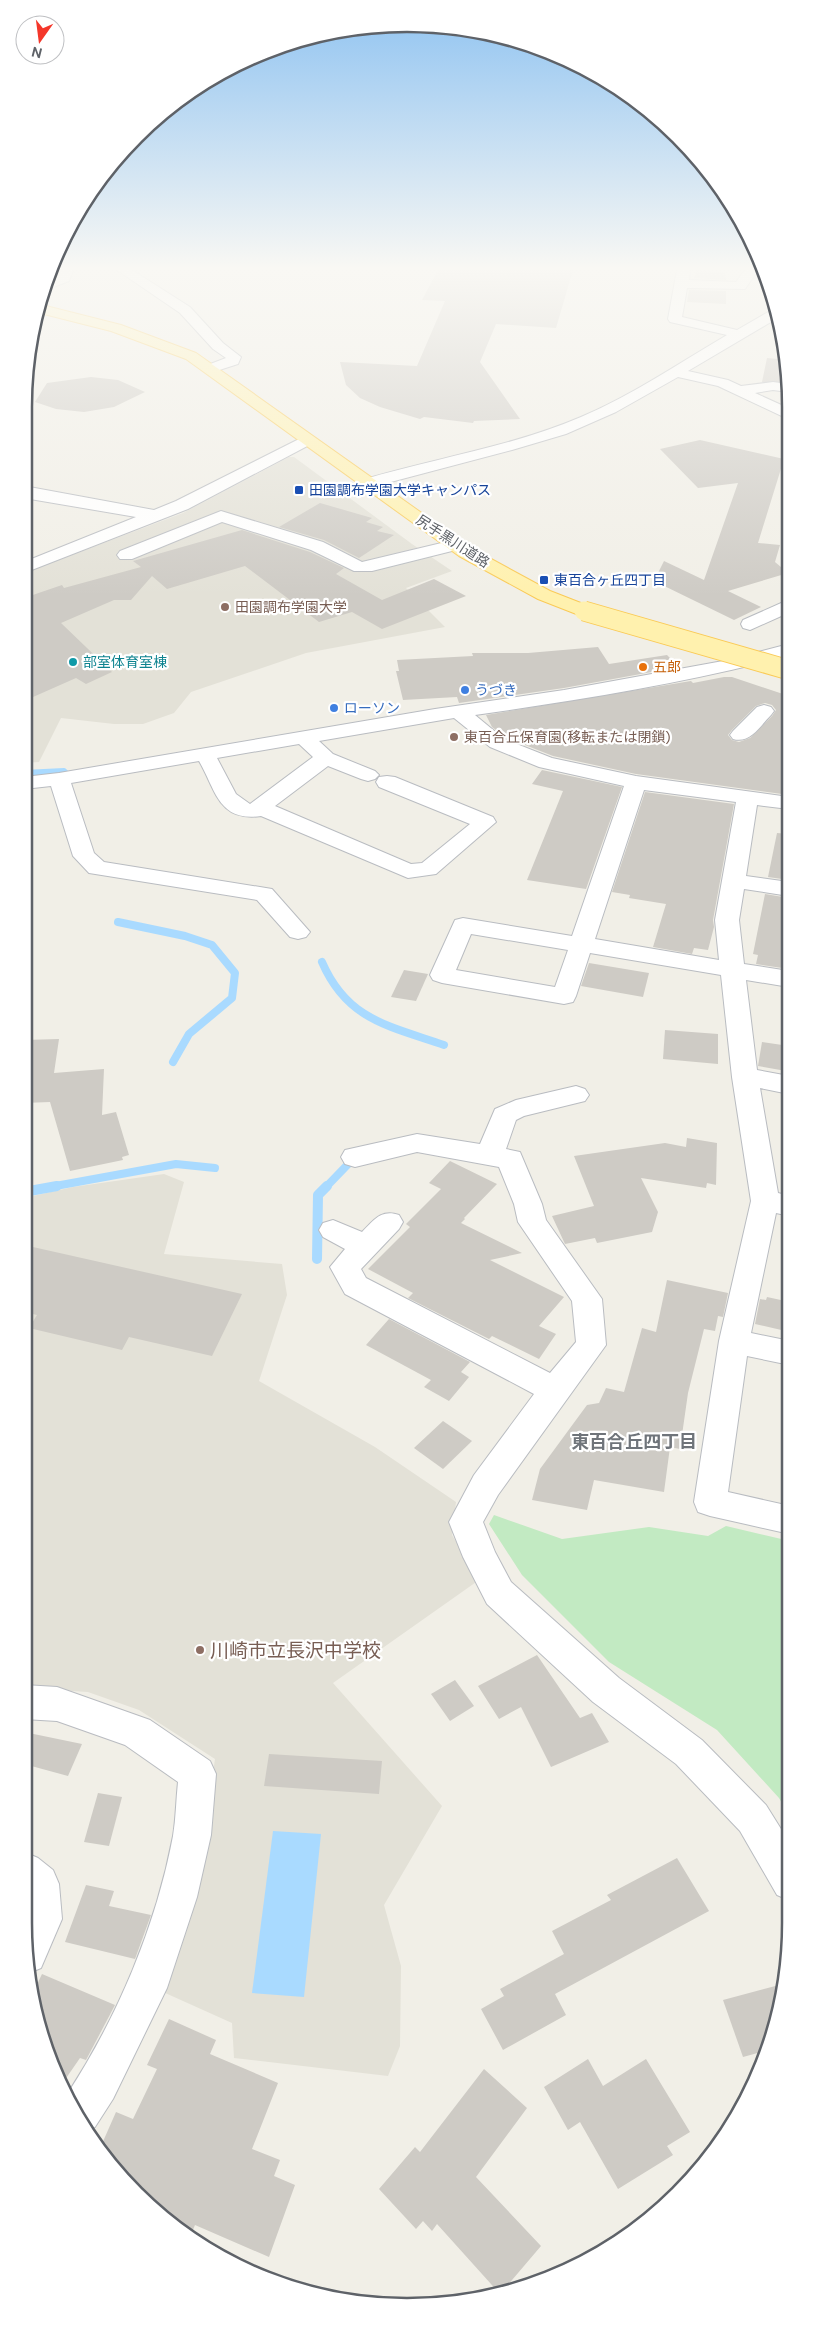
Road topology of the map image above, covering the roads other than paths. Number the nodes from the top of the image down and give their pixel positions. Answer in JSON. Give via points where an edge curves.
{"nodes":[{"id":1,"x":223,"y":379,"type":"edge"},
{"id":2,"x":663,"y":379,"type":"edge"},
{"id":3,"x":704,"y":379,"type":"edge"},
{"id":4,"x":782,"y":387,"type":"edge"},
{"id":5,"x":741,"y":390,"type":"junction"},
{"id":6,"x":782,"y":411,"type":"edge"},
{"id":7,"x":307,"y":440,"type":"junction"},
{"id":8,"x":368,"y":483,"type":"junction"},
{"id":9,"x":32,"y":494,"type":"edge"},
{"id":10,"x":157,"y":516,"type":"junction"},
{"id":11,"x":165,"y":540,"type":"junction"},
{"id":12,"x":454,"y":545,"type":"junction"},
{"id":13,"x":126,"y":555,"type":"dead end"},
{"id":14,"x":32,"y":565,"type":"edge"},
{"id":15,"x":47,"y":574,"type":"dead end"},
{"id":16,"x":782,"y":609,"type":"edge"},
{"id":17,"x":750,"y":624,"type":"dead end"},
{"id":18,"x":782,"y":652,"type":"edge"},
{"id":19,"x":782,"y":668,"type":"edge"},
{"id":20,"x":764,"y":711,"type":"dead end"},
{"id":21,"x":459,"y":712,"type":"junction"},
{"id":22,"x":740,"y":735,"type":"dead end"},
{"id":23,"x":304,"y":738,"type":"junction"},
{"id":24,"x":204,"y":754,"type":"junction"},
{"id":25,"x":326,"y":758,"type":"junction"},
{"id":26,"x":59,"y":779,"type":"junction"},
{"id":27,"x":32,"y":782,"type":"edge"},
{"id":28,"x":636,"y":782,"type":"junction"},
{"id":29,"x":748,"y":796,"type":"junction"},
{"id":30,"x":782,"y":802,"type":"edge"},
{"id":31,"x":264,"y":809,"type":"junction"},
{"id":32,"x":735,"y":881,"type":"junction"},
{"id":33,"x":782,"y":888,"type":"edge"},
{"id":34,"x":298,"y":932,"type":"dead end"},
{"id":35,"x":580,"y":943,"type":"junction"},
{"id":36,"x":733,"y":969,"type":"junction"},
{"id":37,"x":782,"y":978,"type":"edge"},
{"id":38,"x":745,"y":1077,"type":"junction"},
{"id":39,"x":782,"y":1084,"type":"edge"},
{"id":40,"x":576,"y":1096,"type":"dead end"},
{"id":41,"x":490,"y":1156,"type":"junction"},
{"id":42,"x":355,"y":1157,"type":"dead end"},
{"id":43,"x":778,"y":1204,"type":"edge"},
{"id":44,"x":388,"y":1222,"type":"dead end"},
{"id":45,"x":333,"y":1230,"type":"dead end"},
{"id":46,"x":365,"y":1246,"type":"junction"},
{"id":47,"x":734,"y":1341,"type":"junction"},
{"id":48,"x":782,"y":1351,"type":"edge"},
{"id":49,"x":554,"y":1390,"type":"junction"},
{"id":50,"x":782,"y":1518,"type":"edge"},
{"id":51,"x":32,"y":1702,"type":"edge"},
{"id":52,"x":782,"y":1866,"type":"edge"},
{"id":53,"x":32,"y":1878,"type":"edge"},
{"id":54,"x":33,"y":1941,"type":"edge"},
{"id":55,"x":82,"y":2109,"type":"edge"}],
"edges":[{"from":1,"to":7,"type":"main road","name":"尻手黒川道路"},
{"from":2,"to":8,"type":"street","via":[[585,421]]},
{"from":3,"to":5,"type":"street"},
{"from":4,"to":5,"type":"street"},
{"from":5,"to":6,"type":"street"},
{"from":7,"to":8,"type":"main road","name":"尻手黒川道路"},
{"from":7,"to":10,"type":"street"},
{"from":8,"to":12,"type":"main road","name":"尻手黒川道路"},
{"from":9,"to":10,"type":"street"},
{"from":10,"to":14,"type":"street"},
{"from":11,"to":12,"type":"street","via":[[222,516],[360,566],[372,566]]},
{"from":11,"to":13,"type":"street"},
{"from":11,"to":15,"type":"street","via":[[154,540]]},
{"from":12,"to":19,"type":"main road","name":"尻手黒川道路","bridge":true,"via":[[544,595],[584,612]]},
{"from":16,"to":17,"type":"street"},
{"from":18,"to":21,"type":"street","via":[[724,667]]},
{"from":20,"to":22,"type":"street"},
{"from":21,"to":23,"type":"street"},
{"from":21,"to":28,"type":"street","via":[[498,743],[546,762]]},
{"from":23,"to":24,"type":"street"},
{"from":23,"to":25,"type":"street"},
{"from":24,"to":26,"type":"street"},
{"from":24,"to":31,"type":"street","via":[[228,800],[239,810]]},
{"from":25,"to":31,"type":"street","via":[[260,807]]},
{"from":25,"to":31,"type":"street","via":[[485,822],[428,869],[408,872],[347,852]]},
{"from":26,"to":27,"type":"street"},
{"from":26,"to":34,"type":"street","via":[[84,856],[97,868],[264,894]]},
{"from":28,"to":29,"type":"street"},
{"from":28,"to":35,"type":"street"},
{"from":29,"to":30,"type":"street"},
{"from":29,"to":32,"type":"street"},
{"from":32,"to":33,"type":"street"},
{"from":32,"to":36,"type":"street","via":[[728,920]]},
{"from":35,"to":35,"type":"street","via":[[564,996],[442,975],[463,925]]},
{"from":35,"to":36,"type":"street"},
{"from":36,"to":37,"type":"street"},
{"from":36,"to":38,"type":"street"},
{"from":38,"to":39,"type":"street"},
{"from":38,"to":43,"type":"street"},
{"from":40,"to":41,"type":"street","via":[[516,1109],[504,1115]]},
{"from":41,"to":42,"type":"street","via":[[417,1143]]},
{"from":41,"to":49,"type":"street","via":[[510,1159],[532,1222],[587,1299],[591,1345]]},
{"from":43,"to":47,"type":"street"},
{"from":44,"to":46,"type":"street"},
{"from":45,"to":46,"type":"street"},
{"from":46,"to":49,"type":"street","via":[[345,1267],[355,1286]]},
{"from":47,"to":48,"type":"street"},
{"from":47,"to":50,"type":"street","via":[[710,1502]]},
{"from":49,"to":52,"type":"street","via":[[486,1485],[466,1522],[480,1557],[499,1593],[534,1626],[606,1690],[689,1752],[753,1818]]},
{"from":51,"to":55,"type":"street","via":[[57,1704],[137,1732],[197,1774],[192,1835],[177,1897],[147,1988]]},
{"from":53,"to":54,"type":"street","via":[[39,1884],[42,1919]]}]}
